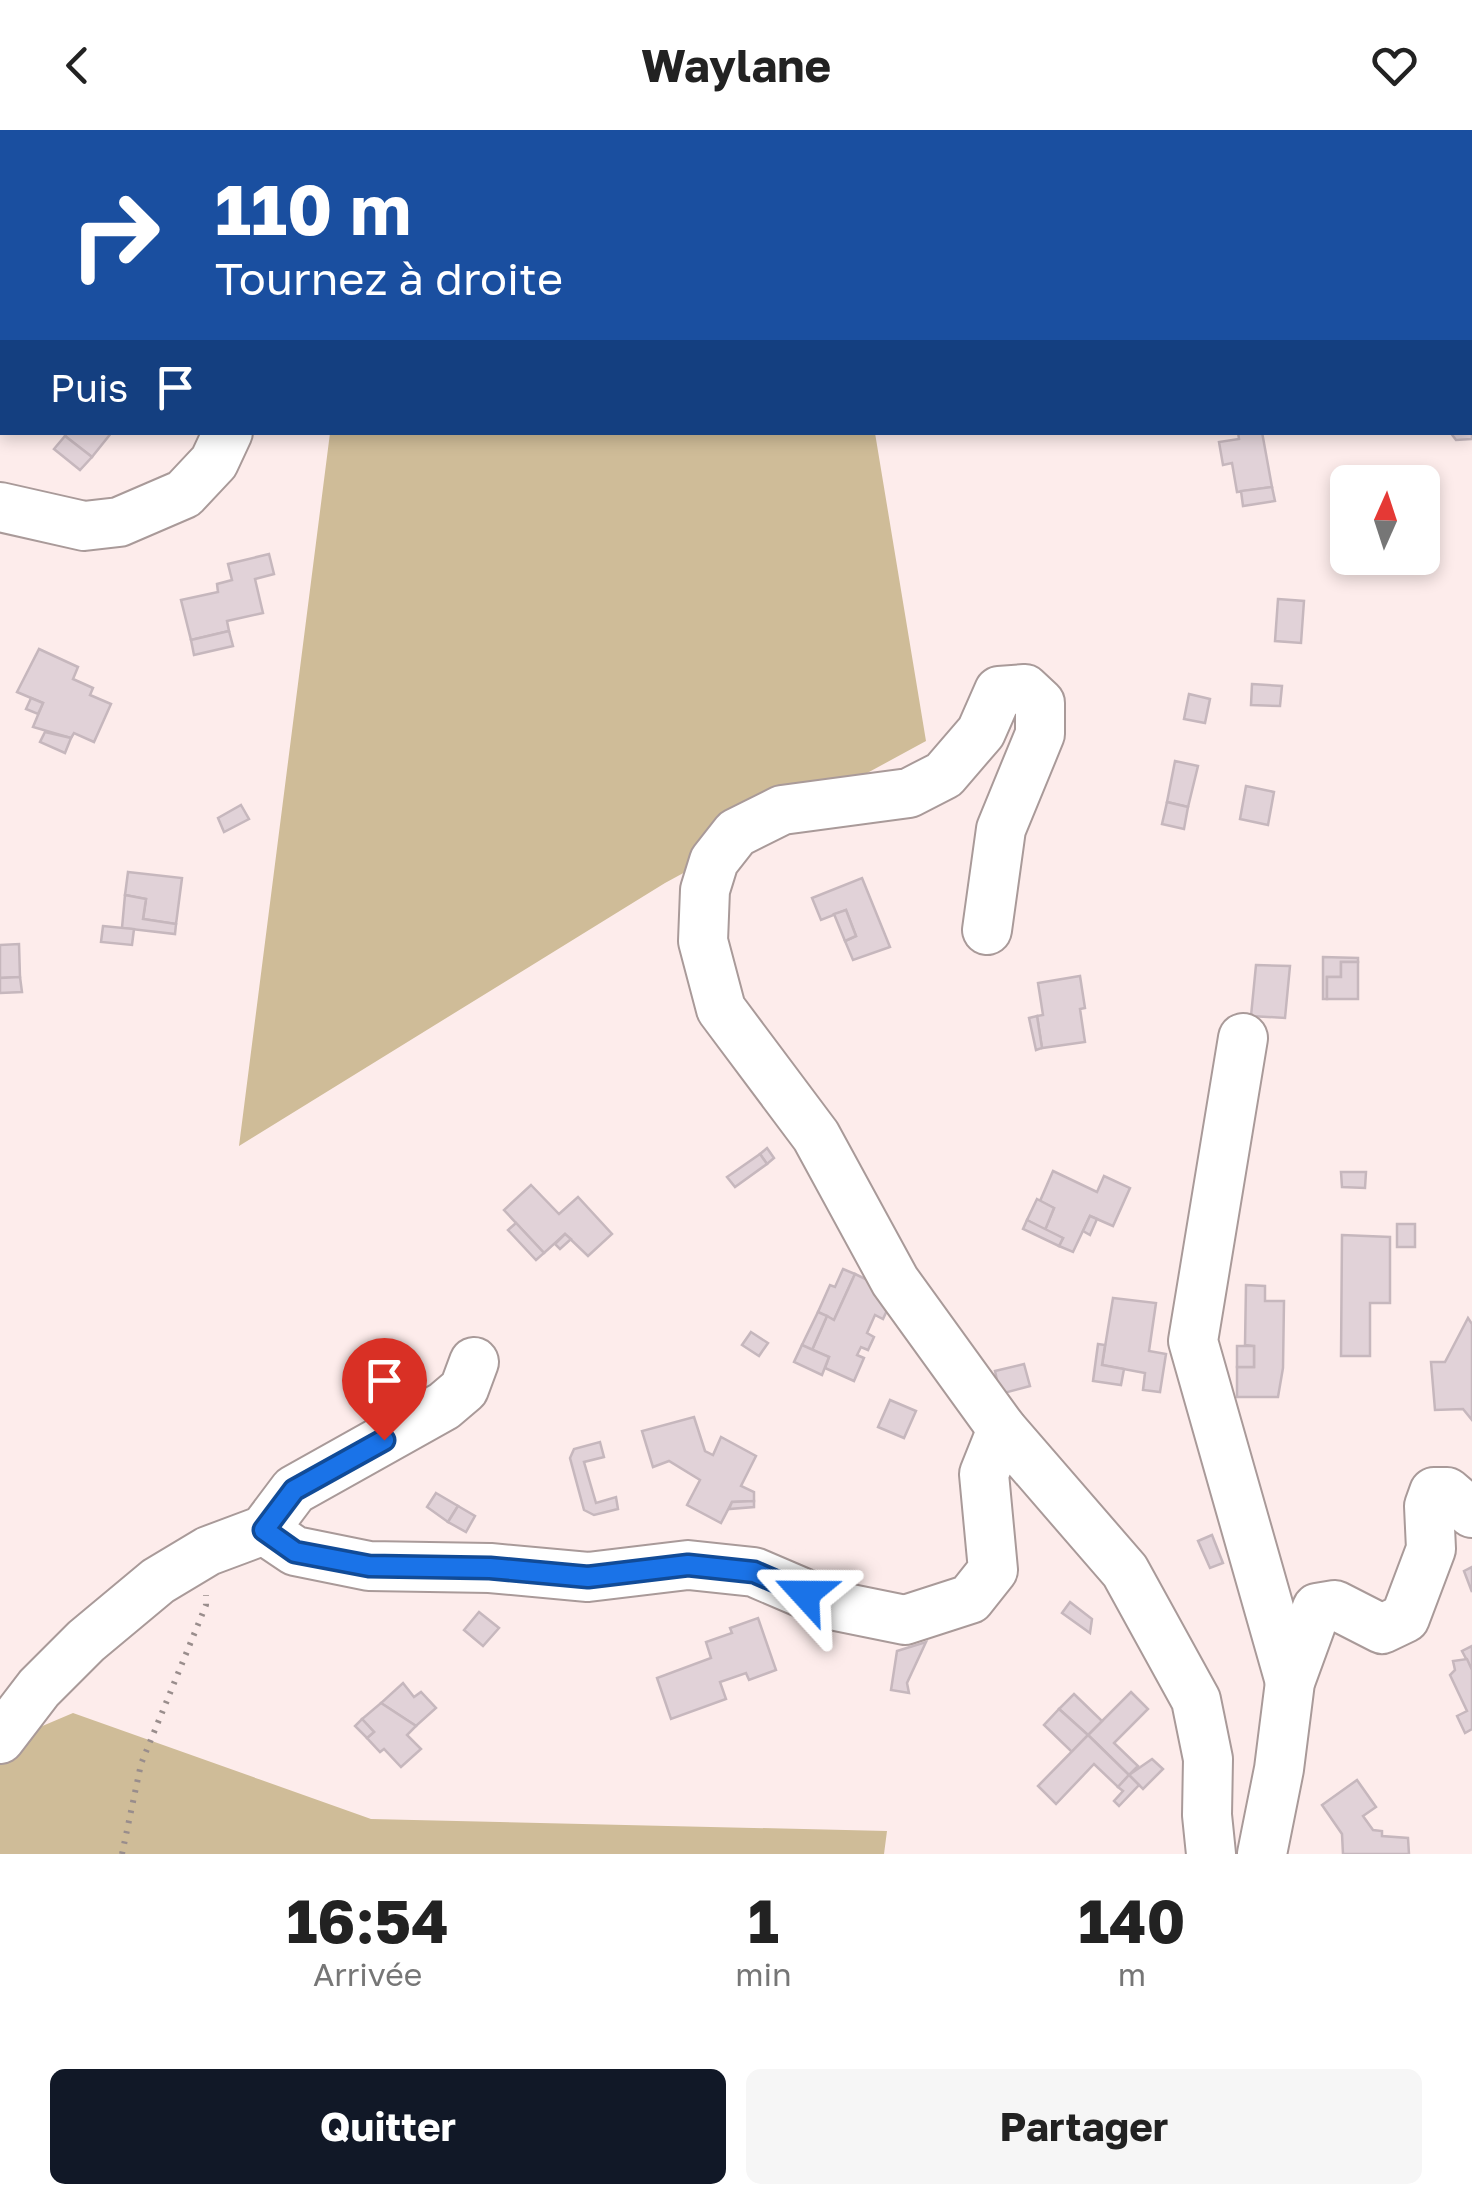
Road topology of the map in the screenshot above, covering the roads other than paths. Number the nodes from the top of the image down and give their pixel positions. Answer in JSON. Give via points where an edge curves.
{"nodes":[{"id":1,"x":227,"y":435,"type":"edge"},
{"id":2,"x":0,"y":507,"type":"edge"},
{"id":3,"x":987,"y":930,"type":"dead end"},
{"id":4,"x":1243,"y":1038,"type":"dead end"},
{"id":5,"x":474,"y":1362,"type":"dead end"},
{"id":6,"x":1002,"y":1430,"type":"junction"},
{"id":7,"x":1472,"y":1513,"type":"edge"},
{"id":8,"x":264,"y":1530,"type":"junction"},
{"id":9,"x":1290,"y":1682,"type":"junction"},
{"id":10,"x":0,"y":1739,"type":"edge"},
{"id":11,"x":1211,"y":1854,"type":"edge"},
{"id":12,"x":1262,"y":1854,"type":"edge"}],
"edges":[{"from":1,"to":2,"type":"street","via":[[214,462],[184,494],[118,522],[84,526]]},
{"from":3,"to":6,"type":"street","via":[[1001,829],[1040,734],[1040,703],[1025,689],[999,692],[981,732],[944,775],[909,793],[782,810],[736,833],[714,861],[704,890],[702,942],[721,1009],[816,1136],[895,1281]]},
{"from":4,"to":9,"type":"street","via":[[1193,1341]]},
{"from":5,"to":8,"type":"street","via":[[464,1389],[444,1406],[294,1490]]},
{"from":6,"to":8,"type":"street","via":[[984,1474],[994,1570],[970,1599],[905,1620],[831,1606],[754,1572],[688,1565],[588,1577],[369,1566],[295,1552]]},
{"from":6,"to":11,"type":"street","via":[[1125,1571],[1196,1700],[1208,1759]]},
{"from":7,"to":9,"type":"street","via":[[1447,1492],[1434,1492],[1431,1549],[1405,1618],[1382,1629],[1334,1605],[1317,1608]]},
{"from":8,"to":10,"type":"street","via":[[208,1551],[158,1581],[86,1641]]},
{"from":9,"to":12,"type":"street"}]}
